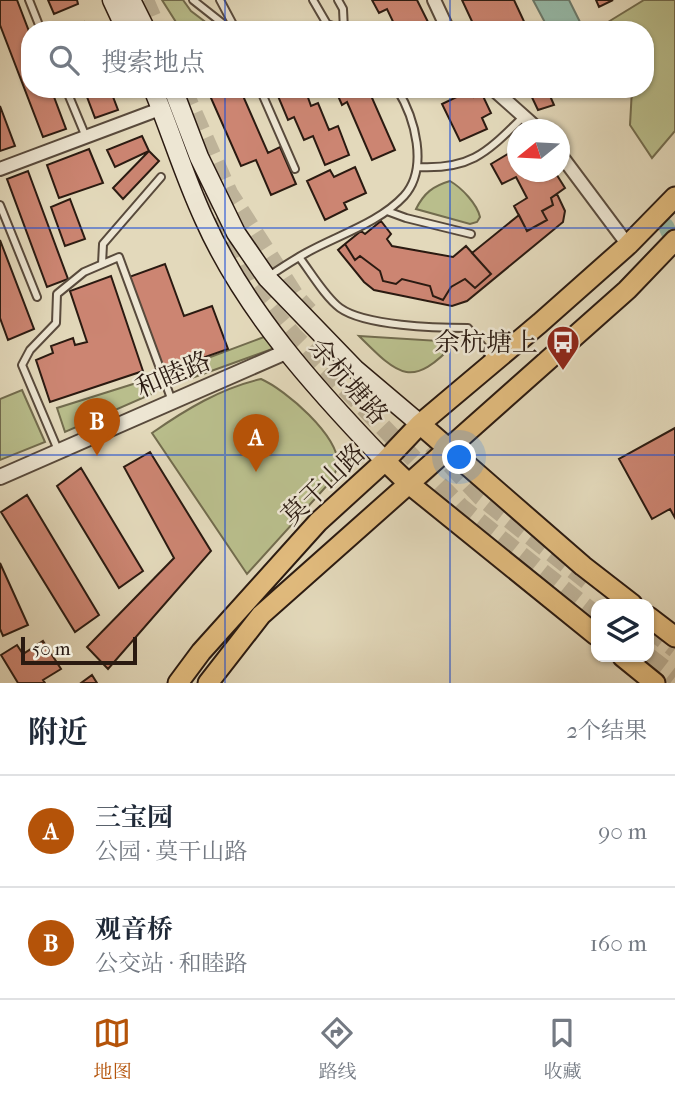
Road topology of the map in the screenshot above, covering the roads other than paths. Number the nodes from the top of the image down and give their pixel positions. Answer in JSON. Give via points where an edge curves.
{"nodes":[{"id":1,"x":29,"y":0,"type":"edge"},
{"id":2,"x":112,"y":0,"type":"edge"},
{"id":3,"x":131,"y":0,"type":"edge"},
{"id":4,"x":193,"y":0,"type":"edge"},
{"id":5,"x":220,"y":0,"type":"edge"},
{"id":6,"x":313,"y":0,"type":"edge"},
{"id":7,"x":338,"y":0,"type":"edge"},
{"id":8,"x":434,"y":0,"type":"edge"},
{"id":9,"x":37,"y":21,"type":"edge"},
{"id":10,"x":122,"y":21,"type":"edge"},
{"id":11,"x":142,"y":21,"type":"edge"},
{"id":12,"x":221,"y":21,"type":"edge"},
{"id":13,"x":229,"y":21,"type":"edge"},
{"id":14,"x":325,"y":21,"type":"edge"},
{"id":15,"x":344,"y":21,"type":"edge"},
{"id":16,"x":444,"y":21,"type":"edge"},
{"id":17,"x":70,"y":98,"type":"edge"},
{"id":18,"x":156,"y":98,"type":"edge"},
{"id":19,"x":176,"y":98,"type":"edge"},
{"id":20,"x":264,"y":98,"type":"edge"},
{"id":21,"x":401,"y":98,"type":"edge"},
{"id":22,"x":504,"y":98,"type":"edge"},
{"id":23,"x":160,"y":109,"type":"junction"},
{"id":24,"x":524,"y":116,"type":"junction"},
{"id":25,"x":527,"y":119,"type":"edge"},
{"id":26,"x":86,"y":137,"type":"junction"},
{"id":27,"x":417,"y":167,"type":"junction"},
{"id":28,"x":0,"y":169,"type":"edge"},
{"id":29,"x":295,"y":169,"type":"dead end"},
{"id":30,"x":570,"y":169,"type":"edge"},
{"id":31,"x":161,"y":177,"type":"dead end"},
{"id":32,"x":675,"y":197,"type":"edge"},
{"id":33,"x":0,"y":205,"type":"edge"},
{"id":34,"x":387,"y":211,"type":"junction"},
{"id":35,"x":471,"y":234,"type":"dead end"},
{"id":36,"x":628,"y":245,"type":"junction"},
{"id":37,"x":670,"y":245,"type":"edge"},
{"id":38,"x":299,"y":257,"type":"junction"},
{"id":39,"x":102,"y":264,"type":"junction"},
{"id":40,"x":267,"y":278,"type":"junction"},
{"id":41,"x":37,"y":297,"type":"dead end"},
{"id":42,"x":288,"y":351,"type":"junction"},
{"id":43,"x":495,"y":361,"type":"junction"},
{"id":44,"x":173,"y":401,"type":"junction"},
{"id":45,"x":420,"y":424,"type":"junction"},
{"id":46,"x":448,"y":449,"type":"junction"},
{"id":47,"x":58,"y":452,"type":"junction"},
{"id":48,"x":385,"y":461,"type":"junction"},
{"id":49,"x":0,"y":477,"type":"edge"},
{"id":50,"x":408,"y":483,"type":"junction"},
{"id":51,"x":626,"y":599,"type":"edge"},
{"id":52,"x":654,"y":621,"type":"edge"},
{"id":53,"x":591,"y":631,"type":"edge"},
{"id":54,"x":675,"y":637,"type":"edge"},
{"id":55,"x":628,"y":662,"type":"edge"},
{"id":56,"x":178,"y":683,"type":"edge"},
{"id":57,"x":208,"y":683,"type":"edge"},
{"id":58,"x":655,"y":683,"type":"edge"}],
"edges":[{"from":1,"to":9,"type":"lane"},
{"from":2,"to":10,"type":"main road"},
{"from":3,"to":11,"type":"main road"},
{"from":4,"to":12,"type":"lane"},
{"from":5,"to":13,"type":"lane"},
{"from":6,"to":14,"type":"lane"},
{"from":7,"to":15,"type":"lane"},
{"from":8,"to":16,"type":"street"},
{"from":17,"to":26,"type":"lane"},
{"from":18,"to":23,"type":"main road","name":"余杭塘路"},
{"from":19,"to":40,"type":"main road","name":"余杭塘路","via":[[236,233]]},
{"from":20,"to":29,"type":"lane"},
{"from":21,"to":27,"type":"lane","via":[[415,133]]},
{"from":22,"to":24,"type":"street"},
{"from":23,"to":26,"type":"street"},
{"from":23,"to":42,"type":"main road","name":"余杭塘路","via":[[204,220],[245,295]]},
{"from":24,"to":25,"type":"street"},
{"from":24,"to":27,"type":"lane","via":[[480,156],[459,166]]},
{"from":26,"to":28,"type":"street"},
{"from":27,"to":34,"type":"lane","via":[[406,194]]},
{"from":30,"to":36,"type":"street"},
{"from":31,"to":39,"type":"lane","via":[[103,244]]},
{"from":32,"to":36,"type":"main road","name":"莫干山路"},
{"from":33,"to":41,"type":"lane"},
{"from":34,"to":35,"type":"lane"},
{"from":34,"to":38,"type":"lane"},
{"from":36,"to":43,"type":"main road","name":"莫干山路"},
{"from":37,"to":46,"type":"main road","name":"莫干山路","via":[[627,290]]},
{"from":38,"to":40,"type":"lane"},
{"from":38,"to":43,"type":"lane","via":[[338,307],[358,318],[468,328]]},
{"from":39,"to":44,"type":"lane","via":[[119,257]]},
{"from":39,"to":47,"type":"lane","via":[[57,294],[56,323],[22,365]]},
{"from":40,"to":45,"type":"main road","name":"余杭塘路","via":[[355,369]]},
{"from":42,"to":44,"type":"street","name":"和睦路"},
{"from":42,"to":48,"type":"main road","name":"余杭塘路","via":[[320,393]]},
{"from":43,"to":45,"type":"main road","name":"莫干山路"},
{"from":44,"to":47,"type":"street","name":"和睦路"},
{"from":45,"to":46,"type":"main road","name":"余杭塘路"},
{"from":45,"to":48,"type":"main road","name":"莫干山路"},
{"from":46,"to":50,"type":"main road","name":"莫干山路"},
{"from":46,"to":51,"type":"main road","name":"余杭塘路"},
{"from":47,"to":49,"type":"street","name":"和睦路"},
{"from":48,"to":50,"type":"main road","name":"余杭塘路"},
{"from":48,"to":56,"type":"main road","name":"莫干山路","via":[[318,522]]},
{"from":50,"to":53,"type":"main road","name":"余杭塘路"},
{"from":50,"to":57,"type":"main road","name":"莫干山路","via":[[261,615]]},
{"from":52,"to":54,"type":"main road"},
{"from":55,"to":58,"type":"main road"}]}
